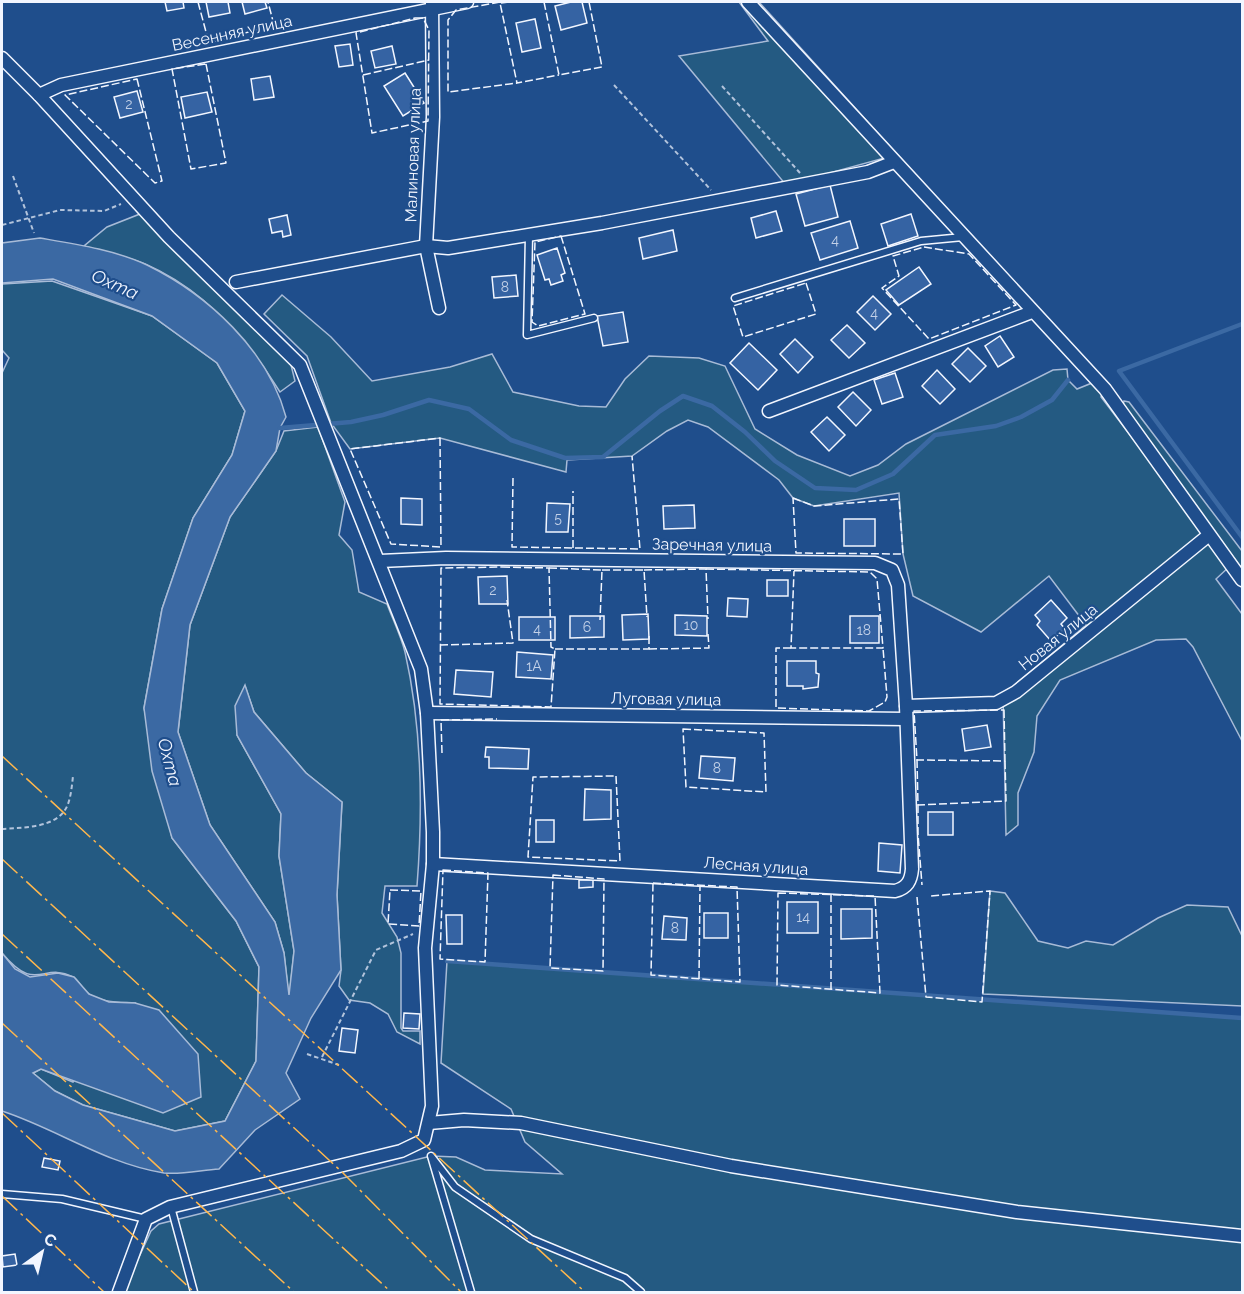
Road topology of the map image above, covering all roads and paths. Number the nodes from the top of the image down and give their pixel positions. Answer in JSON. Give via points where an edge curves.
{"nodes":[{"id":1,"x":467,"y":2,"type":"edge"},
{"id":2,"x":748,"y":2,"type":"edge"},
{"id":3,"x":432,"y":5,"type":"edge"},
{"id":4,"x":2,"y":58,"type":"edge"},
{"id":5,"x":614,"y":85,"type":"dead end"},
{"id":6,"x":722,"y":86,"type":"dead end"},
{"id":7,"x":39,"y":95,"type":"junction"},
{"id":8,"x":894,"y":162,"type":"junction"},
{"id":9,"x":13,"y":176,"type":"dead end"},
{"id":10,"x":810,"y":184,"type":"junction"},
{"id":11,"x":135,"y":198,"type":"junction"},
{"id":12,"x":721,"y":201,"type":"junction"},
{"id":13,"x":30,"y":219,"type":"junction"},
{"id":14,"x":2,"y":225,"type":"edge"},
{"id":15,"x":34,"y":232,"type":"dead end"},
{"id":16,"x":529,"y":234,"type":"junction"},
{"id":17,"x":964,"y":236,"type":"junction"},
{"id":18,"x":426,"y":246,"type":"junction"},
{"id":19,"x":236,"y":282,"type":"dead end"},
{"id":20,"x":735,"y":298,"type":"dead end"},
{"id":21,"x":439,"y":308,"type":"dead end"},
{"id":22,"x":1032,"y":312,"type":"junction"},
{"id":23,"x":594,"y":318,"type":"dead end"},
{"id":24,"x":769,"y":411,"type":"dead end"},
{"id":25,"x":1209,"y":535,"type":"junction"},
{"id":26,"x":380,"y":561,"type":"junction"},
{"id":27,"x":1242,"y":580,"type":"edge"},
{"id":28,"x":906,"y":706,"type":"junction"},
{"id":29,"x":427,"y":713,"type":"junction"},
{"id":30,"x":906,"y":719,"type":"junction"},
{"id":31,"x":73,"y":776,"type":"dead end"},
{"id":32,"x":2,"y":829,"type":"edge"},
{"id":33,"x":433,"y":864,"type":"junction"},
{"id":34,"x":428,"y":914,"type":"junction"},
{"id":35,"x":307,"y":1054,"type":"dead end"},
{"id":36,"x":322,"y":1057,"type":"junction"},
{"id":37,"x":339,"y":1065,"type":"dead end"},
{"id":38,"x":429,"y":1123,"type":"junction"},
{"id":39,"x":2,"y":1194,"type":"edge"},
{"id":40,"x":170,"y":1207,"type":"junction"},
{"id":41,"x":146,"y":1219,"type":"junction"},
{"id":42,"x":1242,"y":1236,"type":"edge"},
{"id":43,"x":118,"y":1293,"type":"edge"},
{"id":44,"x":194,"y":1293,"type":"edge"},
{"id":45,"x":471,"y":1293,"type":"edge"},
{"id":46,"x":641,"y":1293,"type":"edge"}],
"edges":[{"from":1,"to":3,"type":"street","name":"Весенняя улица"},
{"from":2,"to":8,"type":"street"},
{"from":3,"to":7,"type":"street","name":"Весенняя улица","via":[[61,85]]},
{"from":3,"to":18,"type":"street","name":"Малиновая улица","via":[[433,117]]},
{"from":4,"to":7,"type":"street"},
{"from":5,"to":12,"type":"path"},
{"from":6,"to":10,"type":"path"},
{"from":7,"to":11,"type":"street"},
{"from":8,"to":10,"type":"street","via":[[868,172]]},
{"from":8,"to":17,"type":"street"},
{"from":9,"to":13,"type":"path"},
{"from":10,"to":12,"type":"street"},
{"from":11,"to":13,"type":"path","via":[[104,211],[60,210]]},
{"from":11,"to":26,"type":"street","via":[[169,237],[300,365],[353,504]]},
{"from":12,"to":16,"type":"street"},
{"from":13,"to":14,"type":"path"},
{"from":13,"to":15,"type":"path"},
{"from":16,"to":18,"type":"street","via":[[448,248]]},
{"from":16,"to":23,"type":"lane","via":[[527,335]]},
{"from":17,"to":20,"type":"lane","via":[[921,241]]},
{"from":17,"to":22,"type":"street"},
{"from":18,"to":19,"type":"street"},
{"from":18,"to":21,"type":"street","name":"Малиновая улица"},
{"from":22,"to":24,"type":"street"},
{"from":22,"to":25,"type":"street","via":[[1106,389]]},
{"from":25,"to":27,"type":"street"},
{"from":25,"to":28,"type":"street","name":"Новая улица","via":[[1016,693],[996,703]]},
{"from":26,"to":28,"type":"street","name":"Заречная улица","via":[[446,558],[885,566],[892,570],[898,585]]},
{"from":26,"to":29,"type":"street","via":[[421,669]]},
{"from":28,"to":30,"type":"street","name":"Заречная улица"},
{"from":29,"to":30,"type":"street","name":"Луговая улица"},
{"from":29,"to":33,"type":"street"},
{"from":30,"to":33,"type":"street","name":"Лесная улица","via":[[912,869],[911,879],[900,890]]},
{"from":31,"to":32,"type":"path","via":[[68,806],[56,819],[40,826]]},
{"from":33,"to":34,"type":"street"},
{"from":34,"to":36,"type":"path","via":[[423,929],[376,950]]},
{"from":34,"to":38,"type":"street","via":[[425,948],[432,1067]]},
{"from":35,"to":36,"type":"path"},
{"from":36,"to":37,"type":"path"},
{"from":38,"to":40,"type":"street","via":[[427,1136],[416,1146]]},
{"from":38,"to":42,"type":"street","via":[[521,1123],[731,1166],[1017,1212]]},
{"from":39,"to":41,"type":"lane","via":[[62,1199]]},
{"from":40,"to":41,"type":"street"},
{"from":40,"to":44,"type":"lane"},
{"from":41,"to":43,"type":"street"},
{"from":45,"to":46,"type":"lane","via":[[431,1156],[455,1187],[531,1239],[625,1278]]}]}
